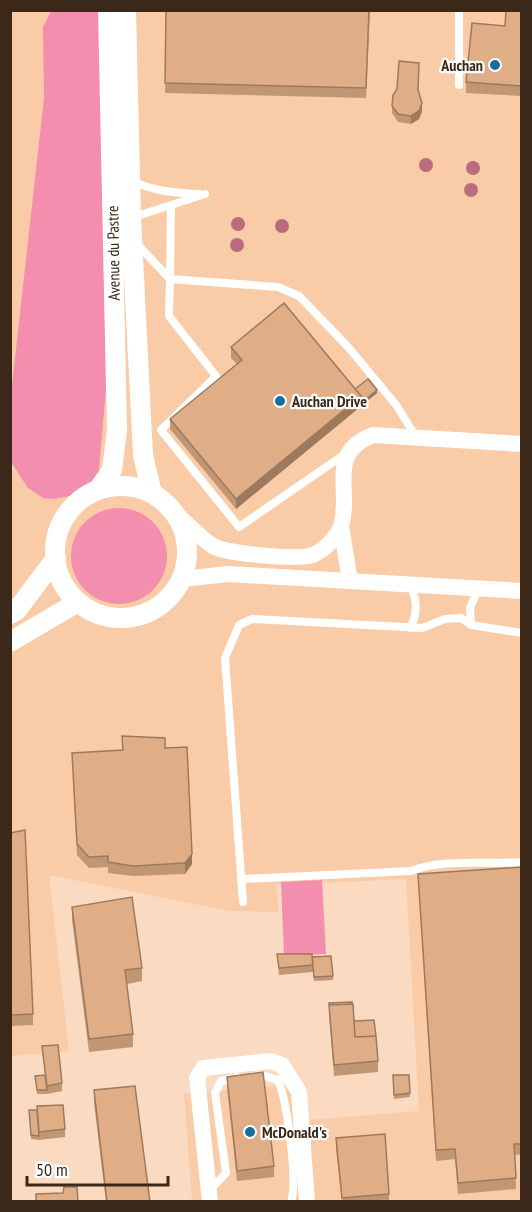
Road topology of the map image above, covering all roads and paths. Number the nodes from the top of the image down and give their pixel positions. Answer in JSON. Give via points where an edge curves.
{"nodes":[{"id":1,"x":108,"y":10,"type":"edge"},
{"id":2,"x":126,"y":10,"type":"edge"},
{"id":3,"x":459,"y":10,"type":"edge"},
{"id":4,"x":459,"y":85,"type":"dead end"},
{"id":5,"x":130,"y":180,"type":"junction"},
{"id":6,"x":171,"y":205,"type":"junction"},
{"id":7,"x":130,"y":218,"type":"junction"},
{"id":8,"x":132,"y":238,"type":"junction"},
{"id":9,"x":170,"y":279,"type":"junction"},
{"id":10,"x":417,"y":438,"type":"junction"},
{"id":11,"x":522,"y":444,"type":"edge"},
{"id":12,"x":347,"y":452,"type":"junction"},
{"id":13,"x":97,"y":491,"type":"junction"},
{"id":14,"x":152,"y":493,"type":"junction"},
{"id":15,"x":175,"y":513,"type":"junction"},
{"id":16,"x":341,"y":526,"type":"junction"},
{"id":17,"x":56,"y":558,"type":"junction"},
{"id":18,"x":182,"y":579,"type":"junction"},
{"id":19,"x":350,"y":581,"type":"junction"},
{"id":20,"x":410,"y":585,"type":"junction"},
{"id":21,"x":478,"y":589,"type":"junction"},
{"id":22,"x":522,"y":591,"type":"edge"},
{"id":23,"x":78,"y":602,"type":"junction"},
{"id":24,"x":10,"y":614,"type":"edge"},
{"id":25,"x":471,"y":625,"type":"junction"},
{"id":26,"x":411,"y":628,"type":"junction"},
{"id":27,"x":522,"y":633,"type":"edge"},
{"id":28,"x":10,"y":642,"type":"edge"},
{"id":29,"x":522,"y":862,"type":"edge"},
{"id":30,"x":241,"y":879,"type":"junction"},
{"id":31,"x":243,"y":902,"type":"dead end"},
{"id":32,"x":209,"y":1197,"type":"edge"},
{"id":33,"x":291,"y":1202,"type":"edge"},
{"id":34,"x":307,"y":1202,"type":"edge"}],
"edges":[{"from":1,"to":13,"type":"street","name":"Avenue du Pastre","via":[[117,430],[112,470]]},
{"from":2,"to":5,"type":"street","name":"Avenue du Pastre"},
{"from":3,"to":4,"type":"lane"},
{"from":5,"to":6,"type":"lane","via":[[149,189],[205,194]]},
{"from":5,"to":7,"type":"street","name":"Avenue du Pastre"},
{"from":6,"to":7,"type":"lane"},
{"from":6,"to":9,"type":"lane"},
{"from":7,"to":8,"type":"street","name":"Avenue du Pastre"},
{"from":8,"to":9,"type":"lane"},
{"from":8,"to":14,"type":"street","name":"Avenue du Pastre","via":[[143,455]]},
{"from":9,"to":10,"type":"lane","via":[[278,287],[299,296],[349,348],[397,406]]},
{"from":9,"to":12,"type":"lane","via":[[169,316],[216,376],[161,430],[239,527]]},
{"from":10,"to":11,"type":"street"},
{"from":10,"to":12,"type":"street","via":[[373,435],[357,441]]},
{"from":12,"to":16,"type":"street"},
{"from":13,"to":14,"type":"street","via":[[119,486]]},
{"from":13,"to":17,"type":"street","via":[[66,515],[58,532]]},
{"from":14,"to":15,"type":"street"},
{"from":15,"to":16,"type":"street","via":[[214,548],[257,556],[311,556],[327,547]]},
{"from":15,"to":18,"type":"street","via":[[188,543]]},
{"from":16,"to":19,"type":"street"},
{"from":17,"to":23,"type":"street","via":[[60,577]]},
{"from":17,"to":24,"type":"street"},
{"from":18,"to":19,"type":"street","via":[[228,574]]},
{"from":18,"to":23,"type":"street","via":[[161,605],[138,616],[100,614]]},
{"from":19,"to":20,"type":"street"},
{"from":20,"to":21,"type":"street"},
{"from":20,"to":26,"type":"lane","via":[[416,596]]},
{"from":21,"to":22,"type":"street"},
{"from":21,"to":25,"type":"lane","via":[[470,608]]},
{"from":23,"to":28,"type":"street"},
{"from":25,"to":26,"type":"lane","via":[[461,618]]},
{"from":25,"to":27,"type":"lane"},
{"from":26,"to":30,"type":"lane","via":[[252,619],[239,625],[225,658]]},
{"from":29,"to":30,"type":"lane","via":[[446,862],[411,871]]},
{"from":30,"to":31,"type":"lane"},
{"from":32,"to":33,"type":"lane","via":[[226,1173],[215,1093],[221,1081],[262,1075],[278,1080],[285,1095]]},
{"from":32,"to":34,"type":"street","via":[[197,1078],[203,1068],[272,1060],[282,1065],[299,1092]]}]}
